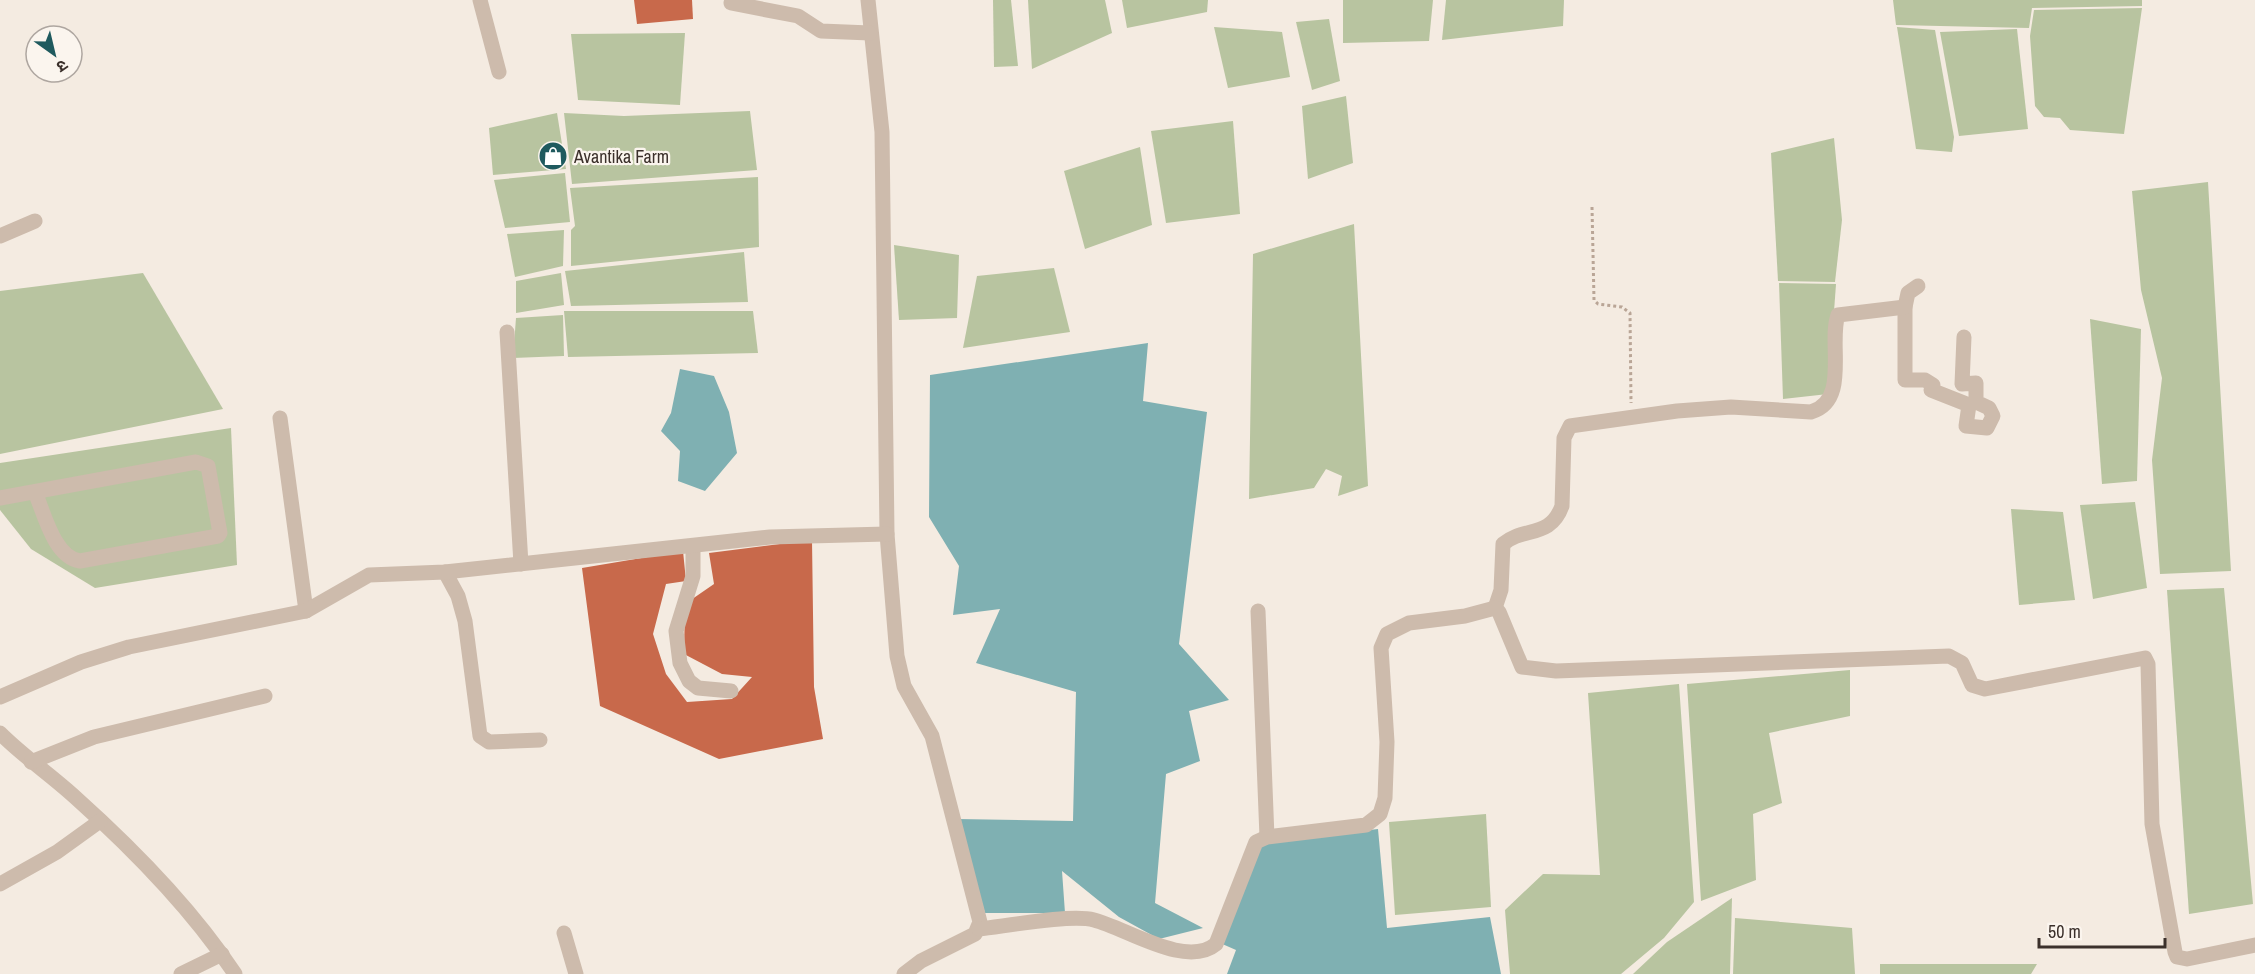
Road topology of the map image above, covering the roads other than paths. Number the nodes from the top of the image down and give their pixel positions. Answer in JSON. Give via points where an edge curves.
{"nodes":[{"id":1,"x":480,"y":0,"type":"edge"},
{"id":2,"x":868,"y":0,"type":"edge"},
{"id":3,"x":731,"y":3,"type":"dead end"},
{"id":4,"x":870,"y":33,"type":"junction"},
{"id":5,"x":499,"y":72,"type":"dead end"},
{"id":6,"x":35,"y":221,"type":"dead end"},
{"id":7,"x":0,"y":236,"type":"edge"},
{"id":8,"x":1918,"y":286,"type":"dead end"},
{"id":9,"x":1905,"y":307,"type":"junction"},
{"id":10,"x":507,"y":332,"type":"dead end"},
{"id":11,"x":1964,"y":337,"type":"dead end"},
{"id":12,"x":280,"y":418,"type":"dead end"},
{"id":13,"x":35,"y":492,"type":"junction"},
{"id":14,"x":0,"y":498,"type":"edge"},
{"id":15,"x":887,"y":534,"type":"junction"},
{"id":16,"x":693,"y":547,"type":"junction"},
{"id":17,"x":521,"y":564,"type":"junction"},
{"id":18,"x":445,"y":572,"type":"junction"},
{"id":19,"x":1495,"y":608,"type":"junction"},
{"id":20,"x":306,"y":610,"type":"junction"},
{"id":21,"x":1258,"y":610,"type":"dead end"},
{"id":22,"x":730,"y":691,"type":"dead end"},
{"id":23,"x":265,"y":696,"type":"dead end"},
{"id":24,"x":0,"y":697,"type":"edge"},
{"id":25,"x":0,"y":733,"type":"edge"},
{"id":26,"x":540,"y":740,"type":"dead end"},
{"id":27,"x":31,"y":762,"type":"junction"},
{"id":28,"x":100,"y":821,"type":"junction"},
{"id":29,"x":1267,"y":837,"type":"junction"},
{"id":30,"x":0,"y":884,"type":"edge"},
{"id":31,"x":979,"y":929,"type":"junction"},
{"id":32,"x":564,"y":933,"type":"dead end"},
{"id":33,"x":2255,"y":945,"type":"edge"},
{"id":34,"x":222,"y":954,"type":"junction"},
{"id":35,"x":181,"y":974,"type":"edge"},
{"id":36,"x":235,"y":974,"type":"edge"},
{"id":37,"x":576,"y":974,"type":"edge"},
{"id":38,"x":904,"y":974,"type":"edge"}],
"edges":[{"from":1,"to":5,"type":"street"},
{"from":2,"to":4,"type":"street"},
{"from":3,"to":4,"type":"street","via":[[798,16],[821,31]]},
{"from":4,"to":15,"type":"street","via":[[883,152]]},
{"from":6,"to":7,"type":"street"},
{"from":8,"to":9,"type":"street","via":[[1908,293]]},
{"from":9,"to":11,"type":"street","via":[[1905,380],[1925,380],[1933,385],[1931,390],[1969,405],[1966,426],[1987,428],[1993,416],[1989,408],[1976,402],[1976,383],[1962,384]]},
{"from":9,"to":19,"type":"street","via":[[1838,315],[1834,382],[1828,401],[1818,410],[1731,407],[1575,423],[1564,438],[1562,506],[1558,517],[1546,528],[1503,544],[1501,590]]},
{"from":10,"to":17,"type":"street"},
{"from":12,"to":20,"type":"street"},
{"from":13,"to":13,"type":"street","via":[[204,463],[208,466],[220,533],[73,560],[59,545]]},
{"from":13,"to":14,"type":"street"},
{"from":15,"to":16,"type":"street","via":[[770,537]]},
{"from":15,"to":31,"type":"street","via":[[902,679],[932,736]]},
{"from":16,"to":17,"type":"street"},
{"from":16,"to":22,"type":"street","via":[[693,576],[676,631],[680,663],[689,681],[698,688]]},
{"from":17,"to":18,"type":"street"},
{"from":18,"to":20,"type":"street","via":[[369,575]]},
{"from":18,"to":26,"type":"street","via":[[465,621],[480,736],[489,742]]},
{"from":19,"to":29,"type":"street","via":[[1409,623],[1387,634],[1381,648],[1385,798],[1376,819],[1366,825]]},
{"from":19,"to":33,"type":"street","via":[[1520,664],[1529,669],[1949,656],[1962,663],[1972,685],[1985,689],[2145,658],[2152,824],[2175,952],[2177,957],[2187,959]]},
{"from":20,"to":24,"type":"street","via":[[129,647],[81,662]]},
{"from":21,"to":29,"type":"street"},
{"from":23,"to":27,"type":"street","via":[[94,737]]},
{"from":25,"to":27,"type":"street"},
{"from":27,"to":28,"type":"street"},
{"from":28,"to":30,"type":"street","via":[[57,852]]},
{"from":28,"to":34,"type":"street","via":[[176,899]]},
{"from":29,"to":31,"type":"street","via":[[1254,844],[1216,944],[1207,950],[1158,946],[1083,918]]},
{"from":31,"to":38,"type":"street","via":[[921,960]]},
{"from":32,"to":37,"type":"street"},
{"from":34,"to":35,"type":"street"},
{"from":34,"to":36,"type":"street"}]}
